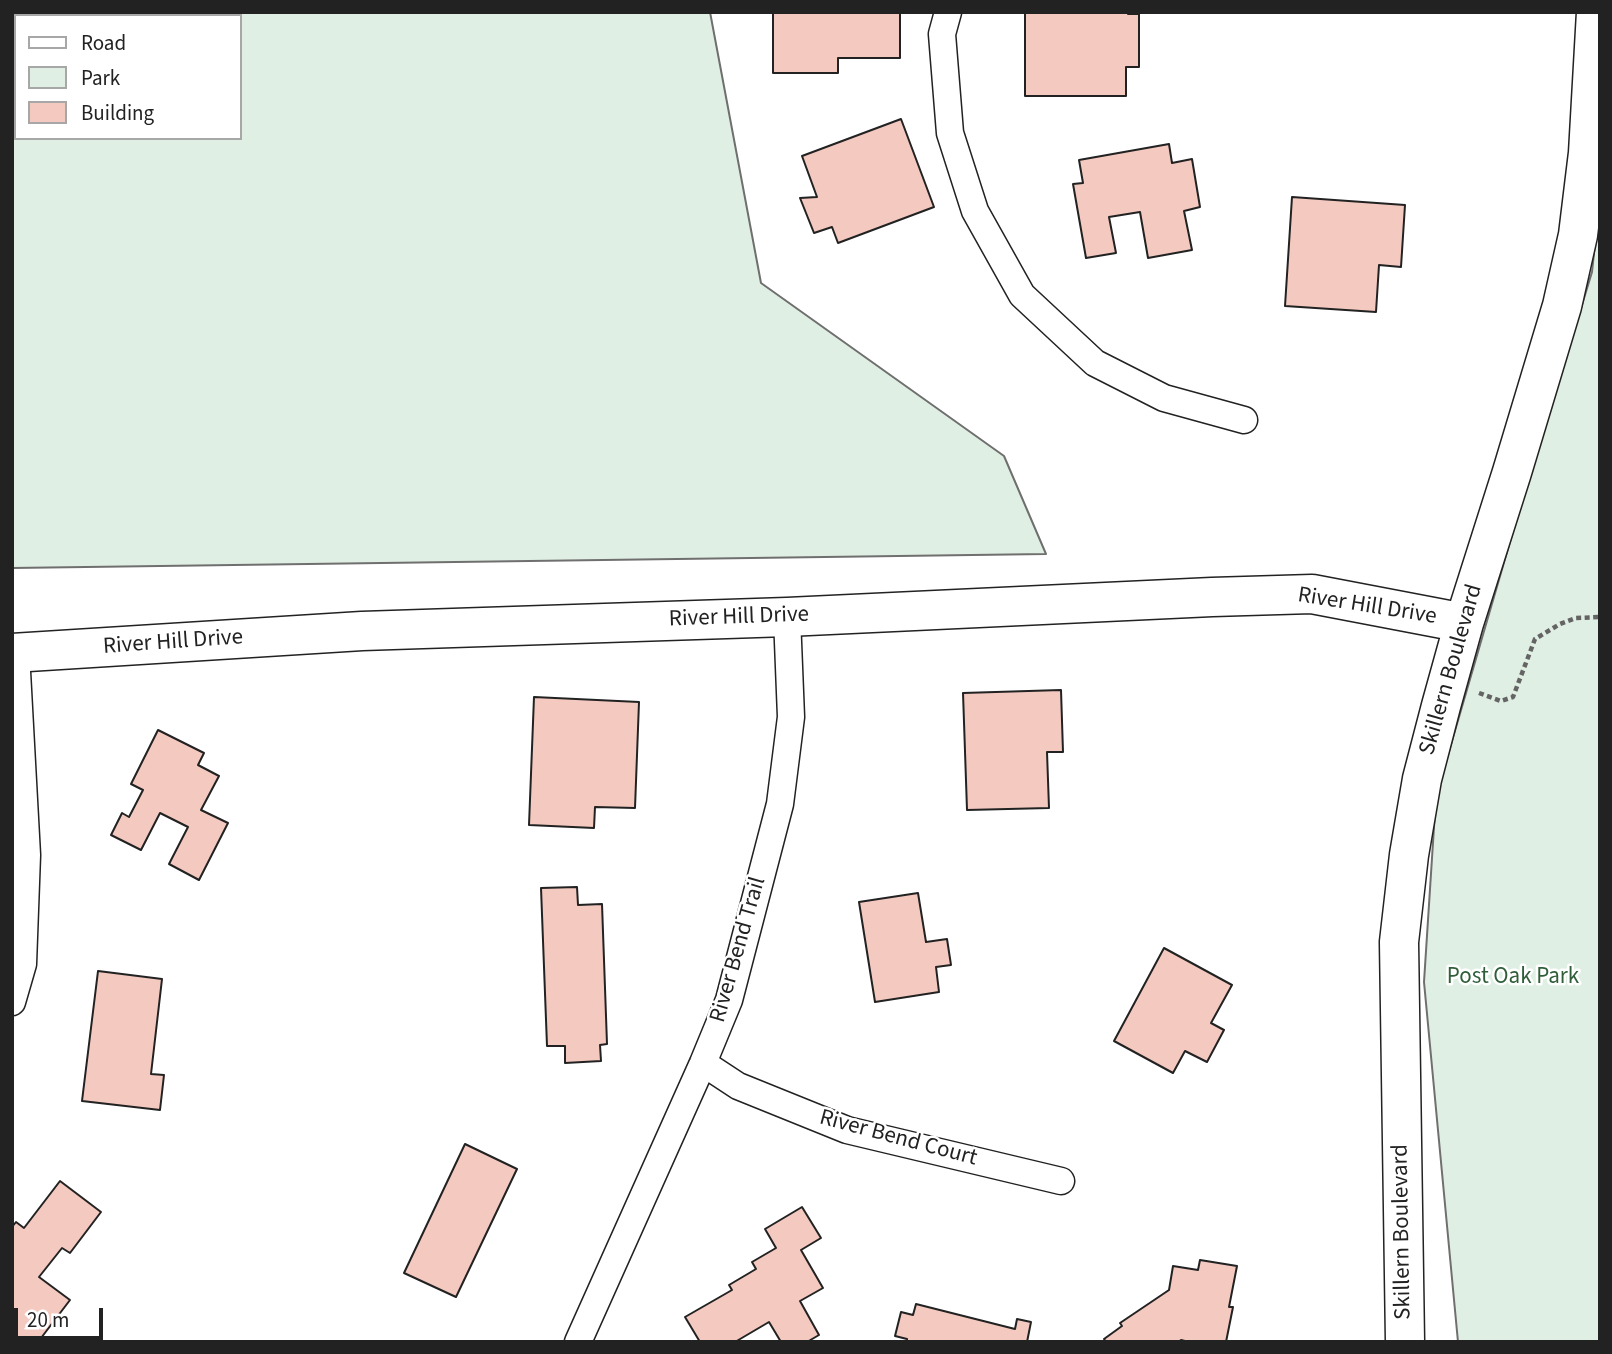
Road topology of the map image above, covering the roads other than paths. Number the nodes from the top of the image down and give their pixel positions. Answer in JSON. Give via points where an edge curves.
{"nodes":[{"id":1,"x":948,"y":12,"type":"edge"},
{"id":2,"x":1596,"y":12,"type":"edge"},
{"id":3,"x":1244,"y":420,"type":"dead end"},
{"id":4,"x":787,"y":617,"type":"junction"},
{"id":5,"x":1464,"y":623,"type":"junction"},
{"id":6,"x":14,"y":653,"type":"edge"},
{"id":7,"x":12,"y":1002,"type":"edge"},
{"id":8,"x":703,"y":1063,"type":"junction"},
{"id":9,"x":1060,"y":1181,"type":"dead end"},
{"id":10,"x":578,"y":1342,"type":"edge"},
{"id":11,"x":1405,"y":1342,"type":"edge"}],
"edges":[{"from":1,"to":3,"type":"street","via":[[942,34],[950,133],[975,211],[1022,295],[1096,363],[1164,398]]},
{"from":2,"to":5,"type":"street","name":"Skillern Boulevard","via":[[1578,235],[1562,306]]},
{"from":4,"to":5,"type":"street","name":"River Hill Drive","via":[[1312,594]]},
{"from":4,"to":6,"type":"street","name":"River Hill Drive","via":[[362,631]]},
{"from":4,"to":8,"type":"street","name":"River Bend Trail","via":[[791,717],[780,804],[729,1000]]},
{"from":5,"to":11,"type":"street","name":"Skillern Boulevard","via":[[1422,779],[1399,942]]},
{"from":6,"to":7,"type":"street","via":[[27,855],[23,964]]},
{"from":8,"to":9,"type":"street","name":"River Bend Court","via":[[738,1086],[847,1130]]},
{"from":8,"to":10,"type":"street","name":"River Bend Trail"}]}
